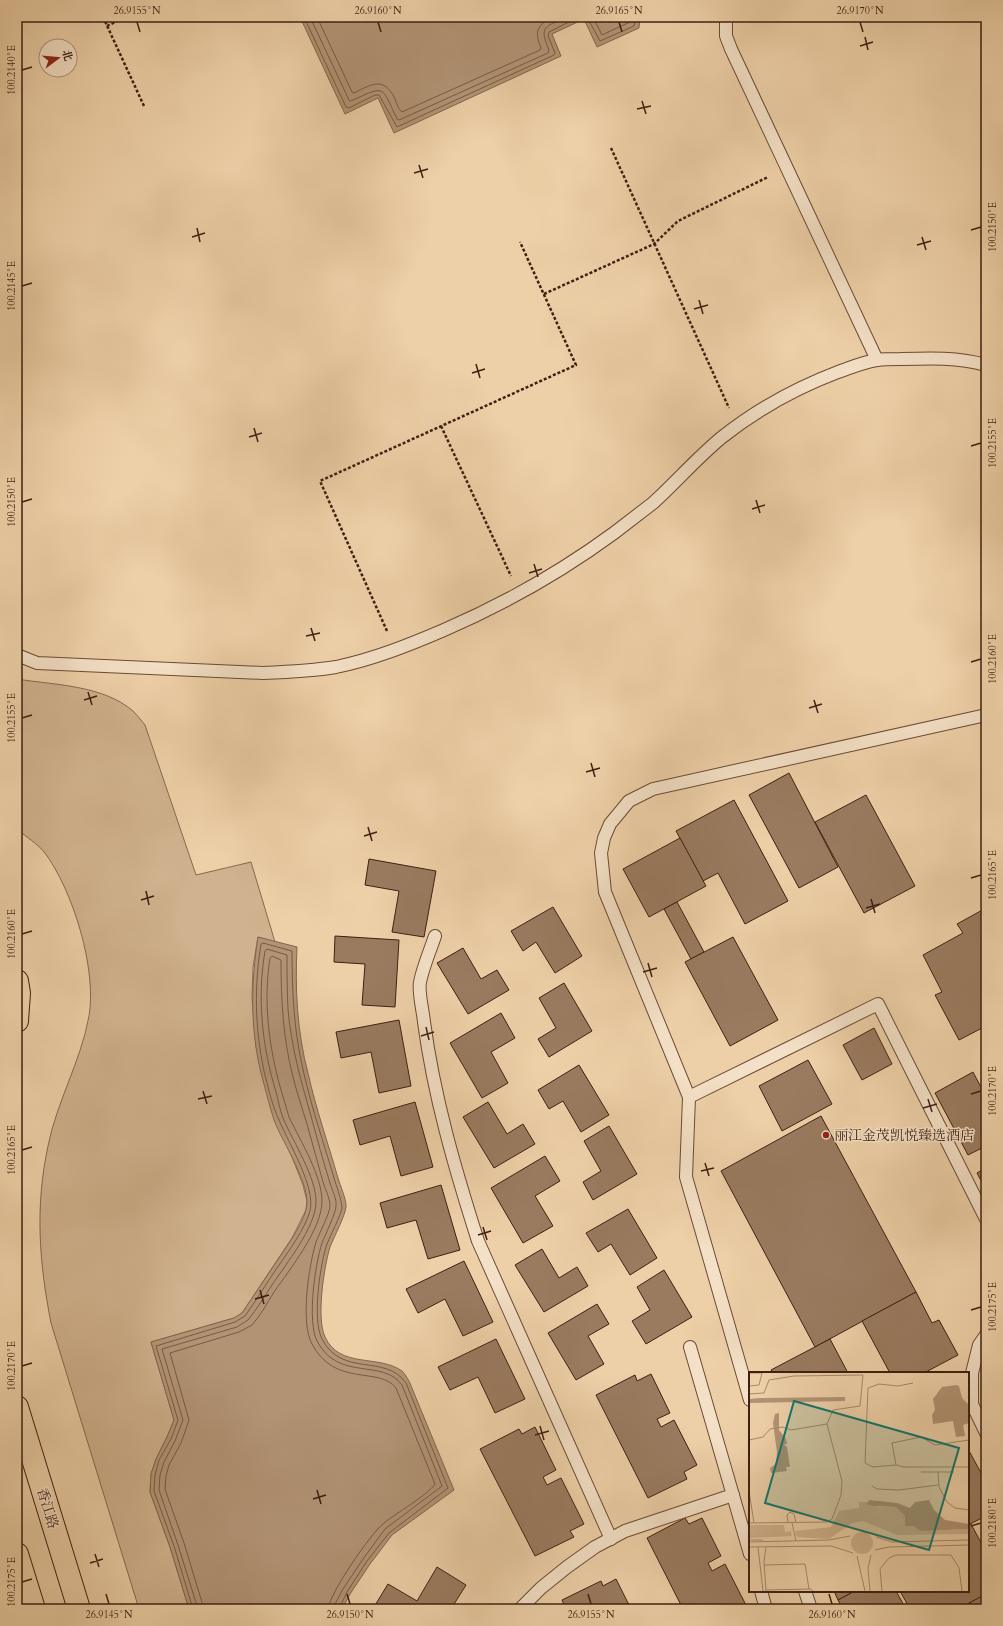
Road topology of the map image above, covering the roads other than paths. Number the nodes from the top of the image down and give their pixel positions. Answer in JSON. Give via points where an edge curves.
{"nodes":[{"id":1,"x":726,"y":17,"type":"edge"},
{"id":2,"x":877,"y":360,"type":"junction"},
{"id":3,"x":986,"y":365,"type":"edge"},
{"id":4,"x":17,"y":655,"type":"edge"},
{"id":5,"x":986,"y":715,"type":"edge"},
{"id":6,"x":435,"y":936,"type":"dead end"},
{"id":7,"x":17,"y":980,"type":"edge"},
{"id":8,"x":17,"y":1021,"type":"edge"},
{"id":9,"x":689,"y":1097,"type":"junction"},
{"id":10,"x":986,"y":1219,"type":"edge"},
{"id":11,"x":986,"y":1335,"type":"edge"},
{"id":12,"x":690,"y":1347,"type":"dead end"},
{"id":13,"x":749,"y":1397,"type":"edge"},
{"id":14,"x":17,"y":1407,"type":"edge"},
{"id":15,"x":986,"y":1433,"type":"edge"},
{"id":16,"x":733,"y":1495,"type":"junction"},
{"id":17,"x":611,"y":1539,"type":"junction"},
{"id":18,"x":749,"y":1551,"type":"edge"},
{"id":19,"x":17,"y":1554,"type":"edge"},
{"id":20,"x":761,"y":1592,"type":"edge"},
{"id":21,"x":805,"y":1592,"type":"edge"},
{"id":22,"x":34,"y":1609,"type":"edge"},
{"id":23,"x":79,"y":1609,"type":"edge"},
{"id":24,"x":520,"y":1609,"type":"edge"},
{"id":25,"x":766,"y":1609,"type":"edge"},
{"id":26,"x":811,"y":1609,"type":"edge"}],
"edges":[{"from":1,"to":2,"type":"lane","via":[[726,36],[731,49]]},
{"from":2,"to":3,"type":"lane","via":[[950,358]]},
{"from":2,"to":4,"type":"lane","via":[[825,377],[788,394],[753,415],[720,439],[652,503],[573,561],[480,614],[396,650],[336,667],[300,672],[263,673],[37,663]]},
{"from":5,"to":9,"type":"lane","via":[[653,789],[629,801],[620,811],[610,824],[601,854],[605,892]]},
{"from":6,"to":17,"type":"lane","via":[[419,984],[426,1036],[447,1140],[478,1241]]},
{"from":7,"to":8,"type":"main road"},
{"from":9,"to":10,"type":"lane","via":[[878,1004]]},
{"from":9,"to":13,"type":"lane","via":[[686,1177]]},
{"from":11,"to":15,"type":"lane","via":[[979,1345],[972,1373],[972,1404]]},
{"from":12,"to":16,"type":"lane"},
{"from":14,"to":23,"type":"main road","name":"香江路"},
{"from":16,"to":17,"type":"lane","via":[[625,1531]]},
{"from":16,"to":18,"type":"lane"},
{"from":17,"to":24,"type":"lane","via":[[567,1567]]},
{"from":19,"to":22,"type":"main road"},
{"from":20,"to":25,"type":"lane"},
{"from":21,"to":26,"type":"lane"}]}
